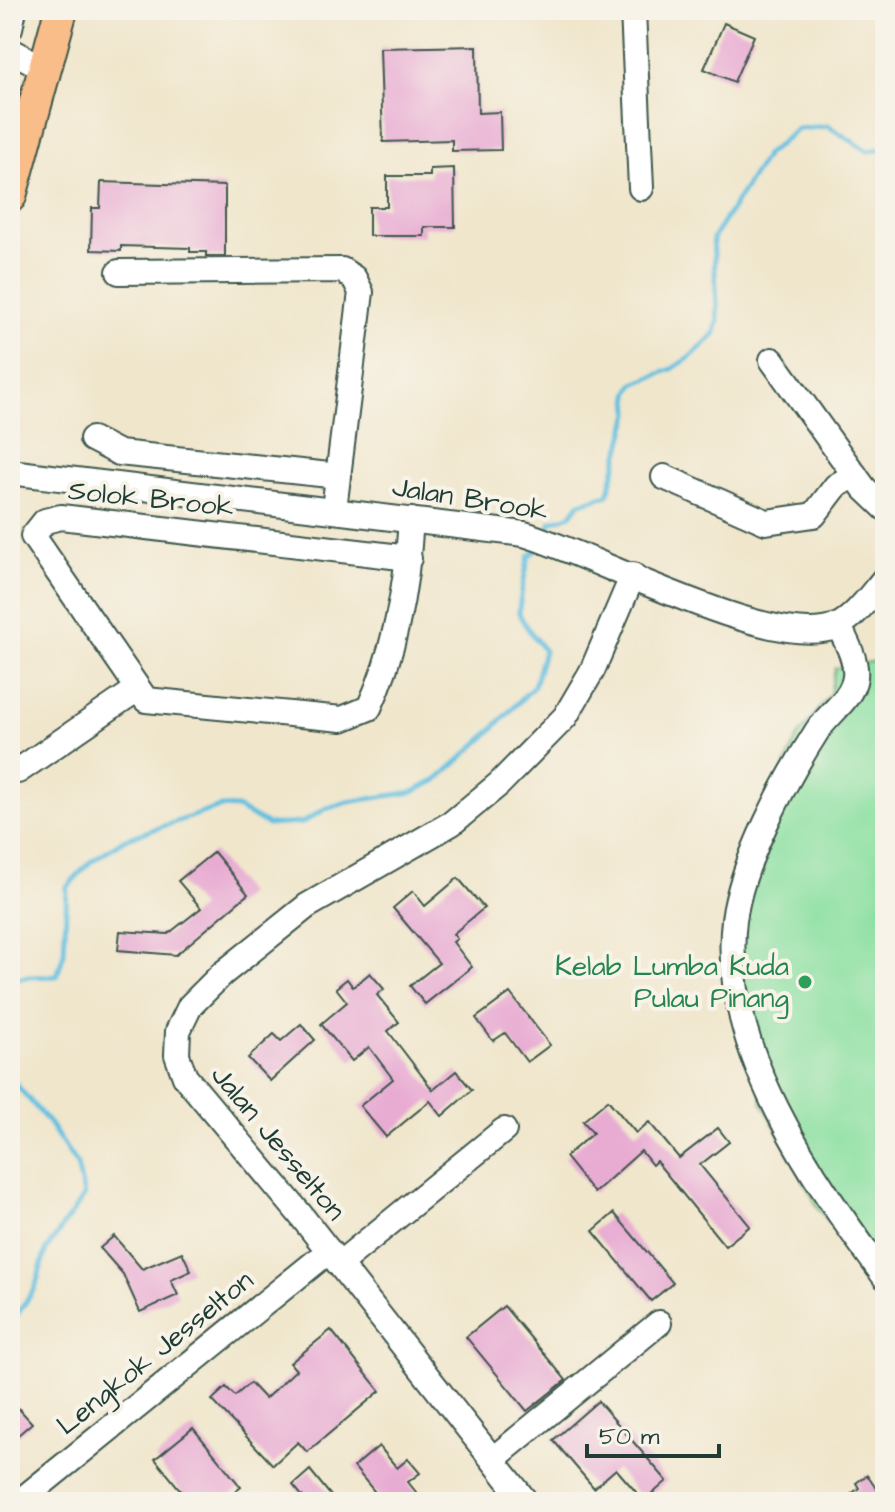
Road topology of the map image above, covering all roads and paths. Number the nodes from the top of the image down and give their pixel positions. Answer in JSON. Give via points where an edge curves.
{"nodes":[{"id":1,"x":14,"y":10,"type":"edge"},
{"id":2,"x":61,"y":10,"type":"edge"},
{"id":3,"x":633,"y":10,"type":"edge"},
{"id":4,"x":10,"y":28,"type":"edge"},
{"id":5,"x":10,"y":50,"type":"edge"},
{"id":6,"x":44,"y":68,"type":"junction"},
{"id":7,"x":641,"y":188,"type":"dead end"},
{"id":8,"x":10,"y":196,"type":"edge"},
{"id":9,"x":119,"y":272,"type":"dead end"},
{"id":10,"x":772,"y":360,"type":"dead end"},
{"id":11,"x":92,"y":439,"type":"dead end"},
{"id":12,"x":10,"y":472,"type":"edge"},
{"id":13,"x":855,"y":475,"type":"junction"},
{"id":14,"x":339,"y":476,"type":"junction"},
{"id":15,"x":664,"y":477,"type":"dead end"},
{"id":16,"x":885,"y":508,"type":"edge"},
{"id":17,"x":334,"y":509,"type":"junction"},
{"id":18,"x":411,"y":520,"type":"junction"},
{"id":19,"x":409,"y":558,"type":"junction"},
{"id":20,"x":633,"y":575,"type":"junction"},
{"id":21,"x":885,"y":578,"type":"edge"},
{"id":22,"x":839,"y":626,"type":"junction"},
{"id":23,"x":136,"y":690,"type":"junction"},
{"id":24,"x":18,"y":771,"type":"dead end"},
{"id":25,"x":504,"y":1130,"type":"dead end"},
{"id":26,"x":334,"y":1258,"type":"junction"},
{"id":27,"x":885,"y":1277,"type":"edge"},
{"id":28,"x":659,"y":1323,"type":"dead end"},
{"id":29,"x":493,"y":1459,"type":"junction"},
{"id":30,"x":25,"y":1500,"type":"edge"},
{"id":31,"x":526,"y":1502,"type":"edge"}],
"edges":[{"from":1,"to":4,"type":"street"},
{"from":2,"to":6,"type":"main road"},
{"from":3,"to":7,"type":"street"},
{"from":5,"to":6,"type":"street"},
{"from":6,"to":8,"type":"main road"},
{"from":9,"to":14,"type":"street","via":[[342,270],[354,278],[361,292]]},
{"from":10,"to":13,"type":"street"},
{"from":11,"to":14,"type":"street","via":[[119,453]]},
{"from":12,"to":17,"type":"street","name":"Jalan Brook"},
{"from":13,"to":15,"type":"street","via":[[836,486],[814,515],[775,523]]},
{"from":13,"to":16,"type":"street"},
{"from":14,"to":17,"type":"street"},
{"from":17,"to":18,"type":"street","name":"Jalan Brook"},
{"from":18,"to":19,"type":"street"},
{"from":18,"to":20,"type":"street","name":"Jalan Brook","via":[[524,534]]},
{"from":19,"to":23,"type":"street","via":[[389,659],[369,708],[342,719],[158,704]]},
{"from":19,"to":23,"type":"street","name":"Solok Brook","via":[[61,517],[45,521],[34,531],[35,541]]},
{"from":20,"to":22,"type":"street","name":"Jalan Brook","via":[[766,626],[807,633]]},
{"from":20,"to":26,"type":"street","name":"Jalan Jesselton","via":[[592,671],[565,717],[452,823],[307,906],[222,974],[190,1006],[178,1031],[177,1055],[185,1077]]},
{"from":21,"to":22,"type":"street"},
{"from":22,"to":27,"type":"street","via":[[856,664],[853,687],[805,750],[757,847],[739,900],[734,949],[745,1022],[774,1105],[828,1201]]},
{"from":23,"to":24,"type":"street"},
{"from":25,"to":26,"type":"street","name":"Lengkok Jesselton"},
{"from":26,"to":29,"type":"street","name":"Jalan Jesselton"},
{"from":26,"to":30,"type":"street","name":"Lengkok Jesselton"},
{"from":28,"to":29,"type":"street"},
{"from":29,"to":31,"type":"street","name":"Jalan Jesselton"}]}
